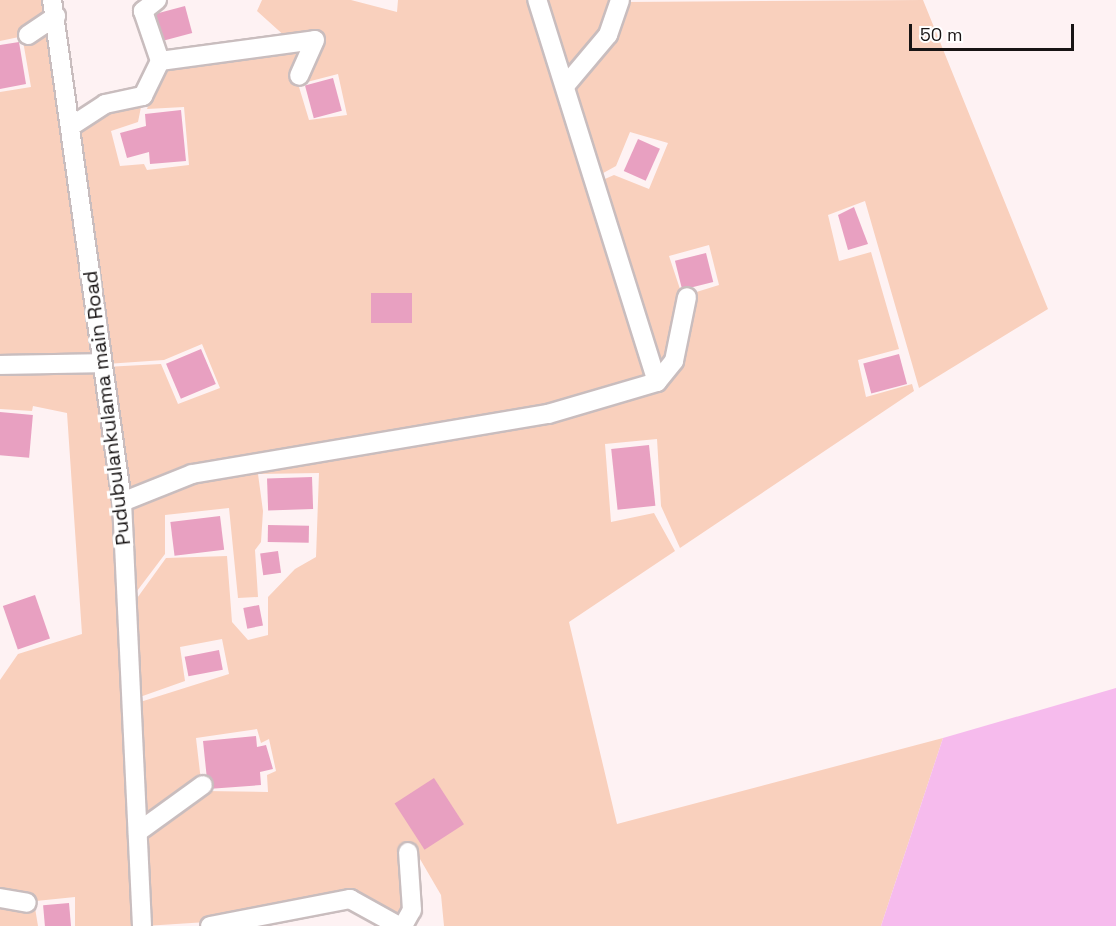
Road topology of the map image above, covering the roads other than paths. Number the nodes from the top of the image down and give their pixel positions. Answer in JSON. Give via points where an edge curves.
{"nodes":[{"id":1,"x":157,"y":0,"type":"edge"},
{"id":2,"x":537,"y":0,"type":"edge"},
{"id":3,"x":620,"y":0,"type":"edge"},
{"id":4,"x":54,"y":8,"type":"edge"},
{"id":5,"x":28,"y":35,"type":"dead end"},
{"id":6,"x":160,"y":61,"type":"junction"},
{"id":7,"x":299,"y":76,"type":"dead end"},
{"id":8,"x":565,"y":86,"type":"junction"},
{"id":9,"x":73,"y":125,"type":"junction"},
{"id":10,"x":687,"y":297,"type":"dead end"},
{"id":11,"x":101,"y":363,"type":"junction"},
{"id":12,"x":0,"y":365,"type":"edge"},
{"id":13,"x":657,"y":382,"type":"junction"},
{"id":14,"x":122,"y":502,"type":"junction"},
{"id":15,"x":203,"y":785,"type":"dead end"},
{"id":16,"x":138,"y":832,"type":"junction"},
{"id":17,"x":408,"y":852,"type":"dead end"},
{"id":18,"x":0,"y":898,"type":"edge"},
{"id":19,"x":27,"y":903,"type":"dead end"},
{"id":20,"x":142,"y":926,"type":"edge"},
{"id":21,"x":210,"y":926,"type":"edge"},
{"id":22,"x":399,"y":926,"type":"edge"},
{"id":23,"x":403,"y":926,"type":"edge"}],
"edges":[{"from":1,"to":6,"type":"street","via":[[143,11]]},
{"from":2,"to":8,"type":"street"},
{"from":3,"to":8,"type":"street","via":[[608,35]]},
{"from":4,"to":5,"type":"street"},
{"from":4,"to":9,"type":"street","name":"Pudubulankulama main Road"},
{"from":6,"to":7,"type":"street","via":[[315,40]]},
{"from":6,"to":9,"type":"street","via":[[142,96],[105,104]]},
{"from":8,"to":13,"type":"street"},
{"from":9,"to":11,"type":"street","name":"Pudubulankulama main Road"},
{"from":10,"to":13,"type":"street","via":[[674,361]]},
{"from":11,"to":12,"type":"street"},
{"from":11,"to":14,"type":"street","name":"Pudubulankulama main Road"},
{"from":13,"to":14,"type":"street","via":[[548,414],[192,474]]},
{"from":14,"to":16,"type":"street","name":"Pudubulankulama main Road"},
{"from":15,"to":16,"type":"street"},
{"from":16,"to":20,"type":"street","name":"Pudubulankulama main Road"},
{"from":17,"to":23,"type":"street","via":[[412,910]]},
{"from":18,"to":19,"type":"street"},
{"from":21,"to":22,"type":"street","via":[[350,899]]}]}
